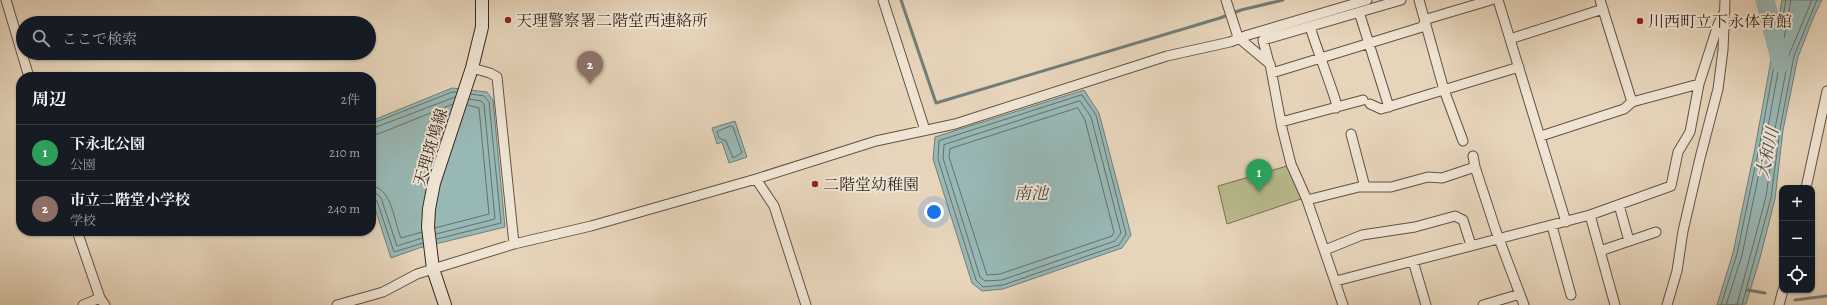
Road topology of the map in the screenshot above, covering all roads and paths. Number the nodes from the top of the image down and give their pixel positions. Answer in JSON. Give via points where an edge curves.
{"nodes":[{"id":1,"x":6,"y":0,"type":"edge"},
{"id":2,"x":482,"y":0,"type":"edge"},
{"id":3,"x":883,"y":0,"type":"edge"},
{"id":4,"x":1366,"y":0,"type":"edge"},
{"id":5,"x":1401,"y":0,"type":"edge"},
{"id":6,"x":1419,"y":0,"type":"edge"},
{"id":7,"x":1491,"y":0,"type":"edge"},
{"id":8,"x":1498,"y":0,"type":"edge"},
{"id":9,"x":1725,"y":0,"type":"edge"},
{"id":10,"x":1227,"y":4,"type":"edge"},
{"id":11,"x":1602,"y":4,"type":"edge"},
{"id":12,"x":1725,"y":11,"type":"junction"},
{"id":13,"x":1359,"y":12,"type":"junction"},
{"id":14,"x":1425,"y":24,"type":"junction"},
{"id":15,"x":1310,"y":26,"type":"junction"},
{"id":16,"x":16,"y":33,"type":"edge"},
{"id":17,"x":1510,"y":39,"type":"junction"},
{"id":18,"x":1263,"y":40,"type":"junction"},
{"id":19,"x":1243,"y":42,"type":"junction"},
{"id":20,"x":1369,"y":44,"type":"junction"},
{"id":21,"x":1321,"y":58,"type":"junction"},
{"id":22,"x":24,"y":60,"type":"edge"},
{"id":23,"x":1519,"y":67,"type":"junction"},
{"id":24,"x":472,"y":68,"type":"junction"},
{"id":25,"x":1271,"y":69,"type":"junction"},
{"id":26,"x":28,"y":72,"type":"edge"},
{"id":27,"x":1699,"y":84,"type":"junction"},
{"id":28,"x":1444,"y":90,"type":"junction"},
{"id":29,"x":1827,"y":91,"type":"edge"},
{"id":30,"x":1632,"y":102,"type":"junction"},
{"id":31,"x":1389,"y":107,"type":"junction"},
{"id":32,"x":1336,"y":108,"type":"junction"},
{"id":33,"x":1281,"y":122,"type":"junction"},
{"id":34,"x":925,"y":130,"type":"junction"},
{"id":35,"x":1350,"y":134,"type":"dead end"},
{"id":36,"x":1541,"y":136,"type":"junction"},
{"id":37,"x":1463,"y":141,"type":"dead end"},
{"id":38,"x":1473,"y":156,"type":"dead end"},
{"id":39,"x":1475,"y":167,"type":"junction"},
{"id":40,"x":756,"y":179,"type":"junction"},
{"id":41,"x":1807,"y":185,"type":"edge"},
{"id":42,"x":1365,"y":187,"type":"junction"},
{"id":43,"x":1307,"y":200,"type":"junction"},
{"id":44,"x":1619,"y":205,"type":"junction"},
{"id":45,"x":1590,"y":215,"type":"junction"},
{"id":46,"x":1566,"y":222,"type":"junction"},
{"id":47,"x":1552,"y":226,"type":"junction"},
{"id":48,"x":1656,"y":232,"type":"dead end"},
{"id":49,"x":79,"y":236,"type":"edge"},
{"id":50,"x":1499,"y":239,"type":"junction"},
{"id":51,"x":1628,"y":241,"type":"junction"},
{"id":52,"x":514,"y":244,"type":"junction"},
{"id":53,"x":1471,"y":245,"type":"junction"},
{"id":54,"x":1325,"y":250,"type":"junction"},
{"id":55,"x":1600,"y":251,"type":"junction"},
{"id":56,"x":1413,"y":261,"type":"junction"},
{"id":57,"x":433,"y":269,"type":"junction"},
{"id":58,"x":1336,"y":281,"type":"junction"},
{"id":59,"x":1782,"y":293,"type":"edge"},
{"id":60,"x":1520,"y":294,"type":"junction"},
{"id":61,"x":1571,"y":295,"type":"dead end"},
{"id":62,"x":102,"y":302,"type":"edge"},
{"id":63,"x":82,"y":305,"type":"edge"},
{"id":64,"x":337,"y":305,"type":"edge"},
{"id":65,"x":445,"y":305,"type":"edge"},
{"id":66,"x":806,"y":305,"type":"edge"},
{"id":67,"x":1343,"y":305,"type":"edge"},
{"id":68,"x":1426,"y":305,"type":"edge"},
{"id":69,"x":1483,"y":305,"type":"edge"},
{"id":70,"x":1524,"y":305,"type":"edge"},
{"id":71,"x":1615,"y":305,"type":"edge"},
{"id":72,"x":1667,"y":305,"type":"edge"},
{"id":73,"x":1779,"y":305,"type":"edge"}],
"edges":[{"from":1,"to":16,"type":"street"},
{"from":2,"to":24,"type":"main road","name":"天理斑鳩線","via":[[482,27]]},
{"from":3,"to":34,"type":"street"},
{"from":4,"to":19,"type":"street","via":[[1255,33]]},
{"from":5,"to":13,"type":"street"},
{"from":6,"to":14,"type":"street"},
{"from":7,"to":14,"type":"street","via":[[1427,20]]},
{"from":8,"to":17,"type":"street"},
{"from":9,"to":12,"type":"street"},
{"from":10,"to":19,"type":"street"},
{"from":11,"to":17,"type":"street"},
{"from":11,"to":30,"type":"street"},
{"from":12,"to":27,"type":"street"},
{"from":12,"to":72,"type":"street","via":[[1718,90]]},
{"from":13,"to":15,"type":"street"},
{"from":13,"to":20,"type":"street"},
{"from":14,"to":20,"type":"street","via":[[1422,28]]},
{"from":14,"to":28,"type":"street"},
{"from":15,"to":18,"type":"street"},
{"from":15,"to":21,"type":"street"},
{"from":17,"to":23,"type":"street"},
{"from":18,"to":19,"type":"street"},
{"from":18,"to":25,"type":"street"},
{"from":19,"to":25,"type":"street"},
{"from":19,"to":34,"type":"street","via":[[1168,56],[955,124]]},
{"from":20,"to":21,"type":"street"},
{"from":20,"to":31,"type":"street"},
{"from":21,"to":25,"type":"street"},
{"from":21,"to":32,"type":"street"},
{"from":22,"to":26,"type":"street"},
{"from":23,"to":28,"type":"street"},
{"from":23,"to":36,"type":"street"},
{"from":24,"to":52,"type":"street","via":[[490,72],[496,78]]},
{"from":24,"to":57,"type":"main road","name":"天理斑鳩線","via":[[434,183],[429,209]]},
{"from":25,"to":33,"type":"street"},
{"from":27,"to":30,"type":"street"},
{"from":27,"to":44,"type":"street","via":[[1690,132],[1678,152],[1671,186]]},
{"from":28,"to":31,"type":"street"},
{"from":28,"to":37,"type":"street"},
{"from":29,"to":41,"type":"street"},
{"from":30,"to":36,"type":"street","via":[[1624,109]]},
{"from":31,"to":32,"type":"street","via":[[1381,109],[1367,102]]},
{"from":32,"to":33,"type":"street"},
{"from":33,"to":43,"type":"street","via":[[1292,164]]},
{"from":34,"to":40,"type":"street","via":[[876,141]]},
{"from":35,"to":42,"type":"street"},
{"from":36,"to":46,"type":"street"},
{"from":38,"to":39,"type":"street"},
{"from":39,"to":42,"type":"street","via":[[1442,178],[1428,177],[1391,187]]},
{"from":39,"to":50,"type":"street"},
{"from":40,"to":52,"type":"street","via":[[590,226]]},
{"from":40,"to":66,"type":"street","via":[[774,206]]},
{"from":42,"to":43,"type":"street"},
{"from":43,"to":54,"type":"street"},
{"from":44,"to":45,"type":"street"},
{"from":44,"to":51,"type":"street"},
{"from":45,"to":46,"type":"street"},
{"from":45,"to":55,"type":"street"},
{"from":46,"to":47,"type":"street"},
{"from":47,"to":50,"type":"street"},
{"from":47,"to":61,"type":"street"},
{"from":48,"to":51,"type":"street"},
{"from":49,"to":62,"type":"street"},
{"from":50,"to":53,"type":"street"},
{"from":50,"to":60,"type":"street"},
{"from":51,"to":55,"type":"street"},
{"from":52,"to":57,"type":"street"},
{"from":53,"to":54,"type":"street","via":[[1463,220],[1454,216],[1415,227],[1362,235]]},
{"from":53,"to":56,"type":"street"},
{"from":54,"to":58,"type":"street"},
{"from":55,"to":71,"type":"street"},
{"from":56,"to":58,"type":"street"},
{"from":56,"to":68,"type":"street"},
{"from":57,"to":64,"type":"street","via":[[417,274],[383,292]]},
{"from":57,"to":65,"type":"main road","name":"天理斑鳩線"},
{"from":58,"to":67,"type":"street"},
{"from":59,"to":73,"type":"street"},
{"from":60,"to":69,"type":"street"},
{"from":60,"to":70,"type":"street"},
{"from":62,"to":63,"type":"street"}]}
